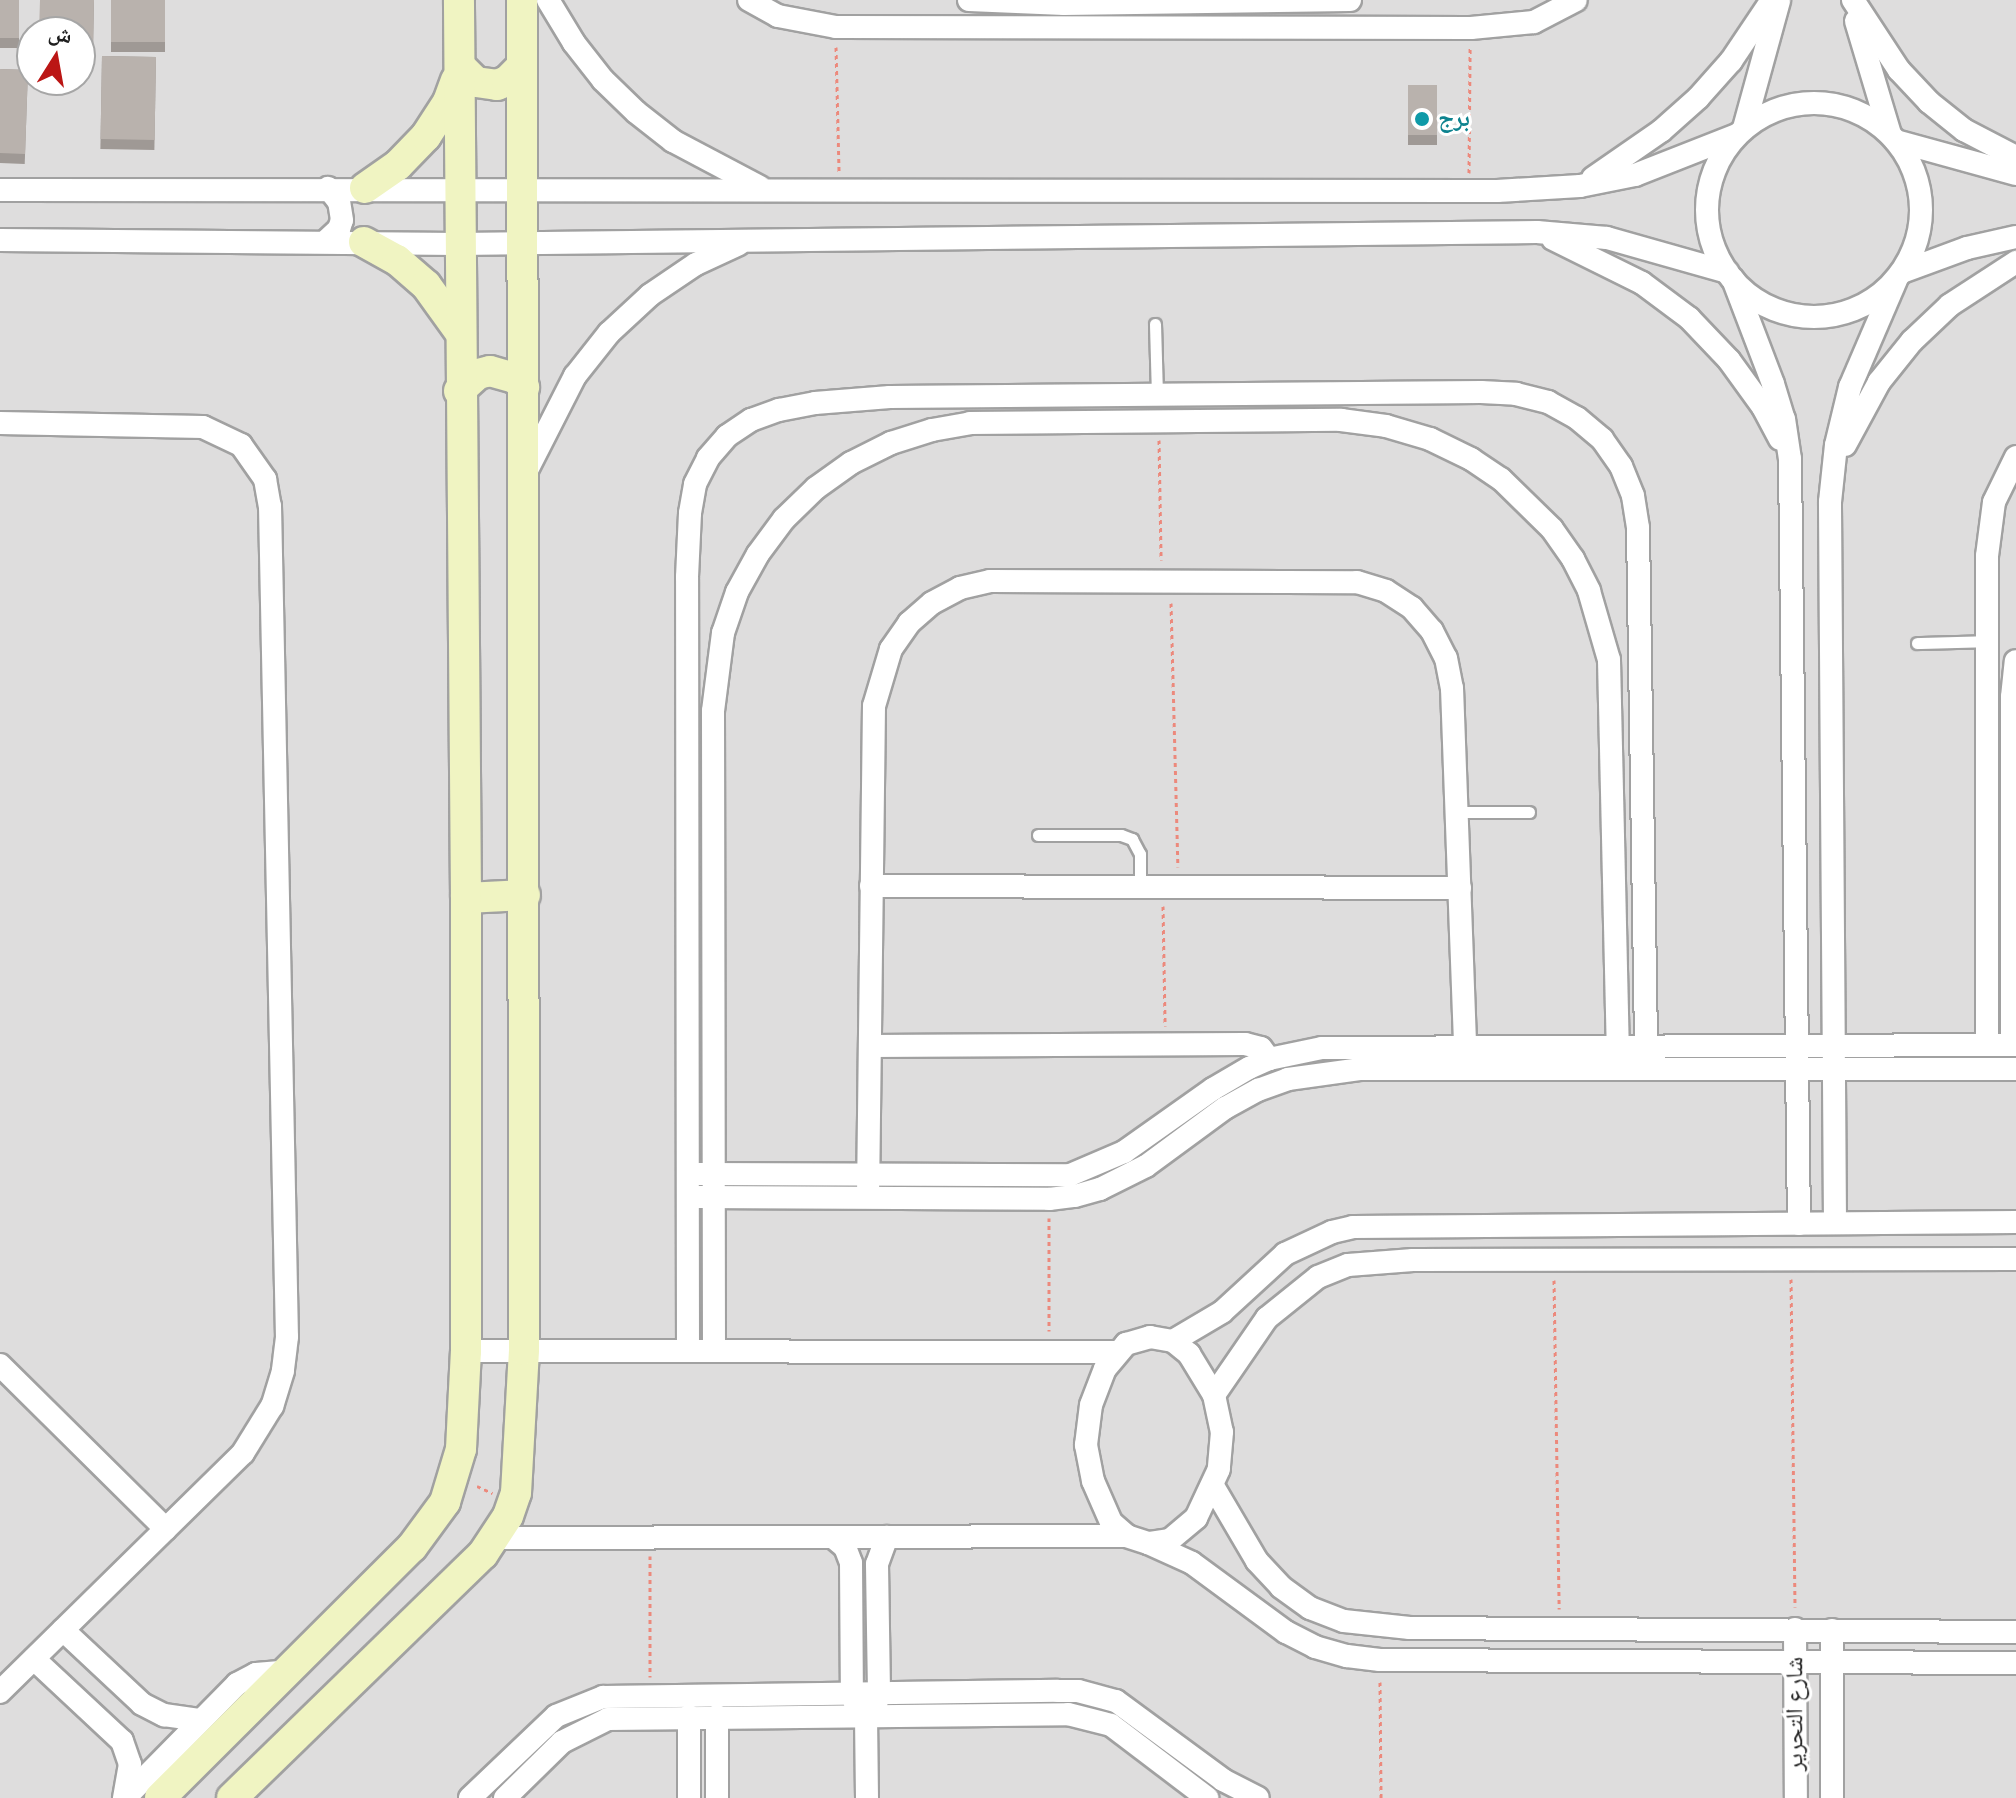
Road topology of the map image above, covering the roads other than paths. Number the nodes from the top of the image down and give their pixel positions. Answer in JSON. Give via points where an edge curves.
{"nodes":[{"id":1,"x":459,"y":0,"type":"edge"},
{"id":2,"x":522,"y":0,"type":"edge"},
{"id":3,"x":548,"y":0,"type":"edge"},
{"id":4,"x":749,"y":0,"type":"edge"},
{"id":5,"x":969,"y":0,"type":"edge"},
{"id":6,"x":1350,"y":0,"type":"edge"},
{"id":7,"x":1576,"y":0,"type":"edge"},
{"id":8,"x":1772,"y":0,"type":"edge"},
{"id":9,"x":1779,"y":0,"type":"edge"},
{"id":10,"x":1851,"y":0,"type":"edge"},
{"id":11,"x":1269,"y":3,"type":"junction"},
{"id":12,"x":1270,"y":28,"type":"junction"},
{"id":13,"x":522,"y":66,"type":"junction"},
{"id":14,"x":461,"y":67,"type":"junction"},
{"id":15,"x":1741,"y":132,"type":"junction"},
{"id":16,"x":1893,"y":138,"type":"junction"},
{"id":17,"x":2016,"y":157,"type":"edge"},
{"id":18,"x":2016,"y":174,"type":"edge"},
{"id":19,"x":1580,"y":186,"type":"junction"},
{"id":20,"x":328,"y":188,"type":"junction"},
{"id":21,"x":365,"y":188,"type":"junction"},
{"id":22,"x":523,"y":189,"type":"junction"},
{"id":23,"x":0,"y":190,"type":"edge"},
{"id":24,"x":459,"y":190,"type":"junction"},
{"id":25,"x":768,"y":191,"type":"junction"},
{"id":26,"x":1537,"y":232,"type":"junction"},
{"id":27,"x":2016,"y":237,"type":"edge"},
{"id":28,"x":0,"y":240,"type":"edge"},
{"id":29,"x":326,"y":241,"type":"junction"},
{"id":30,"x":746,"y":241,"type":"junction"},
{"id":31,"x":364,"y":242,"type":"junction"},
{"id":32,"x":523,"y":243,"type":"junction"},
{"id":33,"x":459,"y":244,"type":"junction"},
{"id":34,"x":2016,"y":262,"type":"edge"},
{"id":35,"x":1730,"y":275,"type":"junction"},
{"id":36,"x":1899,"y":276,"type":"junction"},
{"id":37,"x":1155,"y":324,"type":"dead end"},
{"id":38,"x":459,"y":331,"type":"junction"},
{"id":39,"x":524,"y":387,"type":"junction"},
{"id":40,"x":459,"y":391,"type":"junction"},
{"id":41,"x":1157,"y":395,"type":"junction"},
{"id":42,"x":931,"y":397,"type":"junction"},
{"id":43,"x":1158,"y":420,"type":"junction"},
{"id":44,"x":0,"y":423,"type":"edge"},
{"id":45,"x":932,"y":430,"type":"junction"},
{"id":46,"x":2016,"y":457,"type":"edge"},
{"id":47,"x":1790,"y":459,"type":"junction"},
{"id":48,"x":524,"y":476,"type":"junction"},
{"id":49,"x":1833,"y":476,"type":"junction"},
{"id":50,"x":1987,"y":641,"type":"junction"},
{"id":51,"x":1917,"y":643,"type":"dead end"},
{"id":52,"x":2015,"y":668,"type":"edge"},
{"id":53,"x":1987,"y":675,"type":"junction"},
{"id":54,"x":1611,"y":689,"type":"junction"},
{"id":55,"x":1640,"y":689,"type":"junction"},
{"id":56,"x":1457,"y":812,"type":"junction"},
{"id":57,"x":1529,"y":812,"type":"dead end"},
{"id":58,"x":1038,"y":835,"type":"dead end"},
{"id":59,"x":871,"y":886,"type":"junction"},
{"id":60,"x":1140,"y":887,"type":"junction"},
{"id":61,"x":1460,"y":888,"type":"junction"},
{"id":62,"x":525,"y":895,"type":"junction"},
{"id":63,"x":466,"y":898,"type":"junction"},
{"id":64,"x":1465,"y":1045,"type":"junction"},
{"id":65,"x":1618,"y":1045,"type":"junction"},
{"id":66,"x":1646,"y":1045,"type":"junction"},
{"id":67,"x":1798,"y":1045,"type":"junction"},
{"id":68,"x":1833,"y":1045,"type":"junction"},
{"id":69,"x":1987,"y":1045,"type":"junction"},
{"id":70,"x":2014,"y":1045,"type":"edge"},
{"id":71,"x":870,"y":1046,"type":"junction"},
{"id":72,"x":1269,"y":1059,"type":"junction"},
{"id":73,"x":1466,"y":1069,"type":"junction"},
{"id":74,"x":1798,"y":1069,"type":"junction"},
{"id":75,"x":1833,"y":1069,"type":"junction"},
{"id":76,"x":2016,"y":1069,"type":"edge"},
{"id":77,"x":713,"y":1174,"type":"junction"},
{"id":78,"x":688,"y":1186,"type":"junction"},
{"id":79,"x":868,"y":1186,"type":"junction"},
{"id":80,"x":713,"y":1197,"type":"junction"},
{"id":81,"x":2016,"y":1222,"type":"edge"},
{"id":82,"x":1835,"y":1223,"type":"junction"},
{"id":83,"x":1592,"y":1224,"type":"junction"},
{"id":84,"x":1799,"y":1224,"type":"junction"},
{"id":85,"x":2016,"y":1259,"type":"edge"},
{"id":86,"x":1592,"y":1260,"type":"junction"},
{"id":87,"x":1173,"y":1341,"type":"junction"},
{"id":88,"x":688,"y":1349,"type":"junction"},
{"id":89,"x":714,"y":1349,"type":"junction"},
{"id":90,"x":524,"y":1350,"type":"junction"},
{"id":91,"x":466,"y":1351,"type":"junction"},
{"id":92,"x":1116,"y":1352,"type":"junction"},
{"id":93,"x":0,"y":1365,"type":"edge"},
{"id":94,"x":1214,"y":1395,"type":"junction"},
{"id":95,"x":1213,"y":1486,"type":"junction"},
{"id":96,"x":166,"y":1529,"type":"junction"},
{"id":97,"x":833,"y":1537,"type":"junction"},
{"id":98,"x":887,"y":1537,"type":"junction"},
{"id":99,"x":496,"y":1538,"type":"junction"},
{"id":100,"x":1137,"y":1540,"type":"junction"},
{"id":101,"x":1380,"y":1627,"type":"junction"},
{"id":102,"x":1795,"y":1629,"type":"junction"},
{"id":103,"x":63,"y":1630,"type":"junction"},
{"id":104,"x":1832,"y":1630,"type":"junction"},
{"id":105,"x":2016,"y":1632,"type":"edge"},
{"id":106,"x":34,"y":1659,"type":"junction"},
{"id":107,"x":1380,"y":1660,"type":"junction"},
{"id":108,"x":1795,"y":1662,"type":"junction"},
{"id":109,"x":1832,"y":1662,"type":"junction"},
{"id":110,"x":2016,"y":1663,"type":"edge"},
{"id":111,"x":289,"y":1671,"type":"junction"},
{"id":112,"x":0,"y":1692,"type":"edge"},
{"id":113,"x":879,"y":1692,"type":"junction"},
{"id":114,"x":852,"y":1693,"type":"junction"},
{"id":115,"x":603,"y":1697,"type":"junction"},
{"id":116,"x":142,"y":1704,"type":"junction"},
{"id":117,"x":866,"y":1715,"type":"junction"},
{"id":118,"x":689,"y":1716,"type":"junction"},
{"id":119,"x":717,"y":1716,"type":"junction"},
{"id":120,"x":608,"y":1719,"type":"junction"},
{"id":121,"x":201,"y":1720,"type":"junction"},
{"id":122,"x":239,"y":1720,"type":"junction"},
{"id":123,"x":115,"y":1731,"type":"junction"},
{"id":124,"x":278,"y":1752,"type":"junction"},
{"id":125,"x":529,"y":1774,"type":"junction"},
{"id":126,"x":124,"y":1798,"type":"edge"},
{"id":127,"x":160,"y":1798,"type":"edge"},
{"id":128,"x":232,"y":1798,"type":"edge"},
{"id":129,"x":470,"y":1798,"type":"edge"},
{"id":130,"x":505,"y":1798,"type":"edge"},
{"id":131,"x":529,"y":1798,"type":"edge"},
{"id":132,"x":689,"y":1798,"type":"edge"},
{"id":133,"x":717,"y":1798,"type":"edge"},
{"id":134,"x":867,"y":1798,"type":"edge"},
{"id":135,"x":1207,"y":1798,"type":"edge"},
{"id":136,"x":1258,"y":1798,"type":"edge"},
{"id":137,"x":1796,"y":1798,"type":"edge"},
{"id":138,"x":1832,"y":1798,"type":"edge"}],
"edges":[{"from":1,"to":14,"type":"street"},
{"from":2,"to":13,"type":"street"},
{"from":3,"to":25,"type":"street","via":[[603,80],[636,112],[700,157]]},
{"from":4,"to":12,"type":"street","via":[[778,16],[836,27]]},
{"from":5,"to":11,"type":"street"},
{"from":6,"to":11,"type":"street"},
{"from":7,"to":12,"type":"street","via":[[1534,22],[1471,28]]},
{"from":8,"to":19,"type":"street","via":[[1731,61],[1698,98],[1661,131]]},
{"from":9,"to":15,"type":"street"},
{"from":10,"to":16,"type":"street"},
{"from":10,"to":17,"type":"street","via":[[1899,70],[1929,102],[1964,130]]},
{"from":11,"to":12,"type":"street"},
{"from":13,"to":14,"type":"street","via":[[497,85],[476,82]]},
{"from":13,"to":22,"type":"street"},
{"from":14,"to":21,"type":"street","via":[[448,102],[426,136]]},
{"from":14,"to":24,"type":"street"},
{"from":15,"to":16,"type":"street","via":[[1767,114],[1819,103],[1869,118]]},
{"from":15,"to":19,"type":"street","via":[[1635,175]]},
{"from":15,"to":35,"type":"street","via":[[1714,170],[1707,211],[1716,252]]},
{"from":16,"to":18,"type":"street"},
{"from":16,"to":36,"type":"street","via":[[1909,161],[1922,207],[1919,232]]},
{"from":19,"to":25,"type":"street","via":[[1468,191]]},
{"from":20,"to":21,"type":"street"},
{"from":20,"to":23,"type":"street"},
{"from":20,"to":29,"type":"street","via":[[339,202],[342,220]]},
{"from":21,"to":24,"type":"street"},
{"from":22,"to":24,"type":"street"},
{"from":22,"to":25,"type":"street"},
{"from":22,"to":32,"type":"street"},
{"from":24,"to":33,"type":"street"},
{"from":26,"to":30,"type":"street"},
{"from":26,"to":35,"type":"street","via":[[1607,238]]},
{"from":26,"to":47,"type":"street","via":[[1642,283],[1689,318],[1755,396]]},
{"from":27,"to":36,"type":"street","via":[[1967,248]]},
{"from":28,"to":29,"type":"street"},
{"from":29,"to":31,"type":"street"},
{"from":30,"to":32,"type":"street"},
{"from":30,"to":48,"type":"street","via":[[696,264],[650,295],[609,333],[575,376]]},
{"from":31,"to":33,"type":"street"},
{"from":31,"to":38,"type":"street","via":[[419,278]]},
{"from":32,"to":33,"type":"street"},
{"from":32,"to":39,"type":"street"},
{"from":33,"to":38,"type":"street"},
{"from":34,"to":49,"type":"street","via":[[1950,305],[1912,341],[1852,427]]},
{"from":35,"to":36,"type":"street","via":[[1766,305],[1793,315],[1821,316],[1874,299]]},
{"from":35,"to":47,"type":"street","via":[[1777,395]]},
{"from":36,"to":49,"type":"street","via":[[1850,387]]},
{"from":37,"to":41,"type":"lane"},
{"from":38,"to":40,"type":"street"},
{"from":39,"to":40,"type":"street","via":[[503,372],[490,371]]},
{"from":39,"to":48,"type":"street"},
{"from":40,"to":63,"type":"street"},
{"from":41,"to":42,"type":"street"},
{"from":41,"to":43,"type":"street"},
{"from":41,"to":55,"type":"street","via":[[1516,394],[1548,402],[1577,418],[1621,466],[1633,496]]},
{"from":42,"to":45,"type":"street"},
{"from":42,"to":78,"type":"street","via":[[815,403],[751,420],[718,447],[695,484],[687,577]]},
{"from":43,"to":45,"type":"street","via":[[1009,422]]},
{"from":43,"to":54,"type":"street","via":[[1341,420],[1430,439],[1471,459],[1528,502],[1573,559],[1601,625]]},
{"from":44,"to":96,"type":"street","via":[[203,427],[241,445],[259,466],[269,492],[286,1354],[278,1388],[254,1439]]},
{"from":45,"to":77,"type":"street","via":[[851,463],[795,508],[758,554],[723,633],[713,711]]},
{"from":46,"to":50,"type":"street","via":[[1994,502],[1987,556]]},
{"from":47,"to":67,"type":"street"},
{"from":48,"to":62,"type":"street"},
{"from":49,"to":68,"type":"street"},
{"from":50,"to":51,"type":"lane"},
{"from":50,"to":53,"type":"street"},
{"from":52,"to":53,"type":"street"},
{"from":52,"to":70,"type":"street"},
{"from":53,"to":69,"type":"street"},
{"from":54,"to":55,"type":"street"},
{"from":54,"to":65,"type":"street"},
{"from":55,"to":66,"type":"street"},
{"from":56,"to":57,"type":"lane"},
{"from":56,"to":59,"type":"street","via":[[1446,658],[1412,608],[1386,591],[1357,582],[990,581],[960,588],[932,603],[891,649],[874,706]]},
{"from":56,"to":61,"type":"street"},
{"from":58,"to":60,"type":"lane","via":[[1126,836],[1139,848]]},
{"from":59,"to":60,"type":"street"},
{"from":59,"to":71,"type":"street"},
{"from":60,"to":61,"type":"street"},
{"from":61,"to":64,"type":"street"},
{"from":62,"to":63,"type":"street"},
{"from":62,"to":90,"type":"street"},
{"from":63,"to":91,"type":"street"},
{"from":64,"to":65,"type":"street"},
{"from":64,"to":72,"type":"street","via":[[1322,1048]]},
{"from":64,"to":73,"type":"street"},
{"from":65,"to":66,"type":"street"},
{"from":66,"to":67,"type":"street"},
{"from":67,"to":68,"type":"street"},
{"from":67,"to":74,"type":"street"},
{"from":68,"to":69,"type":"street"},
{"from":68,"to":75,"type":"street"},
{"from":69,"to":70,"type":"street"},
{"from":71,"to":72,"type":"street","via":[[1253,1045]]},
{"from":71,"to":79,"type":"street"},
{"from":72,"to":79,"type":"street","via":[[1213,1089],[1124,1152],[1070,1175]]},
{"from":73,"to":74,"type":"street"},
{"from":73,"to":79,"type":"street","via":[[1361,1069],[1288,1079],[1225,1108],[1124,1179],[1049,1199]]},
{"from":74,"to":75,"type":"street"},
{"from":74,"to":84,"type":"street"},
{"from":75,"to":76,"type":"street"},
{"from":75,"to":82,"type":"street"},
{"from":77,"to":78,"type":"street"},
{"from":77,"to":79,"type":"street"},
{"from":77,"to":80,"type":"street"},
{"from":78,"to":80,"type":"street"},
{"from":78,"to":88,"type":"street"},
{"from":79,"to":80,"type":"street"},
{"from":80,"to":89,"type":"street"},
{"from":81,"to":82,"type":"street"},
{"from":82,"to":84,"type":"street"},
{"from":83,"to":84,"type":"street"},
{"from":83,"to":86,"type":"street"},
{"from":83,"to":87,"type":"street","via":[[1382,1225],[1332,1232],[1285,1254],[1222,1312]]},
{"from":85,"to":86,"type":"street"},
{"from":86,"to":94,"type":"street","via":[[1348,1265],[1318,1277],[1267,1318]]},
{"from":87,"to":92,"type":"street","via":[[1138,1339]]},
{"from":87,"to":94,"type":"street","via":[[1189,1354]]},
{"from":88,"to":89,"type":"street"},
{"from":88,"to":90,"type":"street"},
{"from":89,"to":92,"type":"street"},
{"from":90,"to":91,"type":"street"},
{"from":90,"to":99,"type":"street","via":[[520,1468],[513,1503]]},
{"from":91,"to":111,"type":"street","via":[[455,1476],[430,1525]]},
{"from":92,"to":100,"type":"street","via":[[1091,1405],[1086,1445],[1101,1504],[1111,1522]]},
{"from":93,"to":96,"type":"street"},
{"from":94,"to":95,"type":"street","via":[[1222,1441]]},
{"from":95,"to":100,"type":"street","via":[[1189,1527],[1170,1540]]},
{"from":95,"to":101,"type":"street","via":[[1257,1561],[1281,1587],[1310,1608]]},
{"from":96,"to":103,"type":"street"},
{"from":97,"to":98,"type":"street"},
{"from":97,"to":99,"type":"street"},
{"from":97,"to":114,"type":"street","via":[[845,1547],[851,1563]]},
{"from":98,"to":100,"type":"street"},
{"from":98,"to":113,"type":"street","via":[[877,1564]]},
{"from":99,"to":124,"type":"street"},
{"from":100,"to":107,"type":"street","via":[[1192,1563],[1295,1637],[1347,1656]]},
{"from":101,"to":102,"type":"street"},
{"from":101,"to":107,"type":"street"},
{"from":102,"to":104,"type":"street"},
{"from":102,"to":108,"type":"street","name":"شارع التحرير"},
{"from":103,"to":106,"type":"street"},
{"from":103,"to":116,"type":"street"},
{"from":104,"to":105,"type":"street"},
{"from":104,"to":109,"type":"street","name":"شارع التحرير"},
{"from":106,"to":112,"type":"street"},
{"from":106,"to":123,"type":"street"},
{"from":107,"to":108,"type":"street"},
{"from":108,"to":109,"type":"street"},
{"from":108,"to":137,"type":"street","name":"شارع التحرير"},
{"from":109,"to":110,"type":"street"},
{"from":109,"to":138,"type":"street","name":"شارع التحرير"},
{"from":111,"to":121,"type":"street","via":[[246,1679]]},
{"from":111,"to":122,"type":"street"},
{"from":113,"to":114,"type":"street"},
{"from":113,"to":117,"type":"street"},
{"from":113,"to":136,"type":"street","via":[[1097,1695],[1134,1711],[1223,1780]]},
{"from":114,"to":115,"type":"street"},
{"from":114,"to":117,"type":"street"},
{"from":115,"to":120,"type":"street"},
{"from":115,"to":129,"type":"street","via":[[556,1716]]},
{"from":116,"to":121,"type":"street","via":[[164,1715]]},
{"from":116,"to":123,"type":"street"},
{"from":117,"to":119,"type":"street"},
{"from":117,"to":134,"type":"street"},
{"from":117,"to":135,"type":"street","via":[[1090,1718],[1129,1737]]},
{"from":118,"to":119,"type":"street"},
{"from":118,"to":120,"type":"street"},
{"from":118,"to":132,"type":"street"},
{"from":119,"to":133,"type":"street"},
{"from":120,"to":125,"type":"street","via":[[576,1732]]},
{"from":121,"to":126,"type":"street"},
{"from":122,"to":124,"type":"street"},
{"from":122,"to":127,"type":"street"},
{"from":123,"to":126,"type":"street","via":[[130,1764]]},
{"from":124,"to":128,"type":"street"},
{"from":125,"to":130,"type":"street"},
{"from":125,"to":131,"type":"street"}]}
